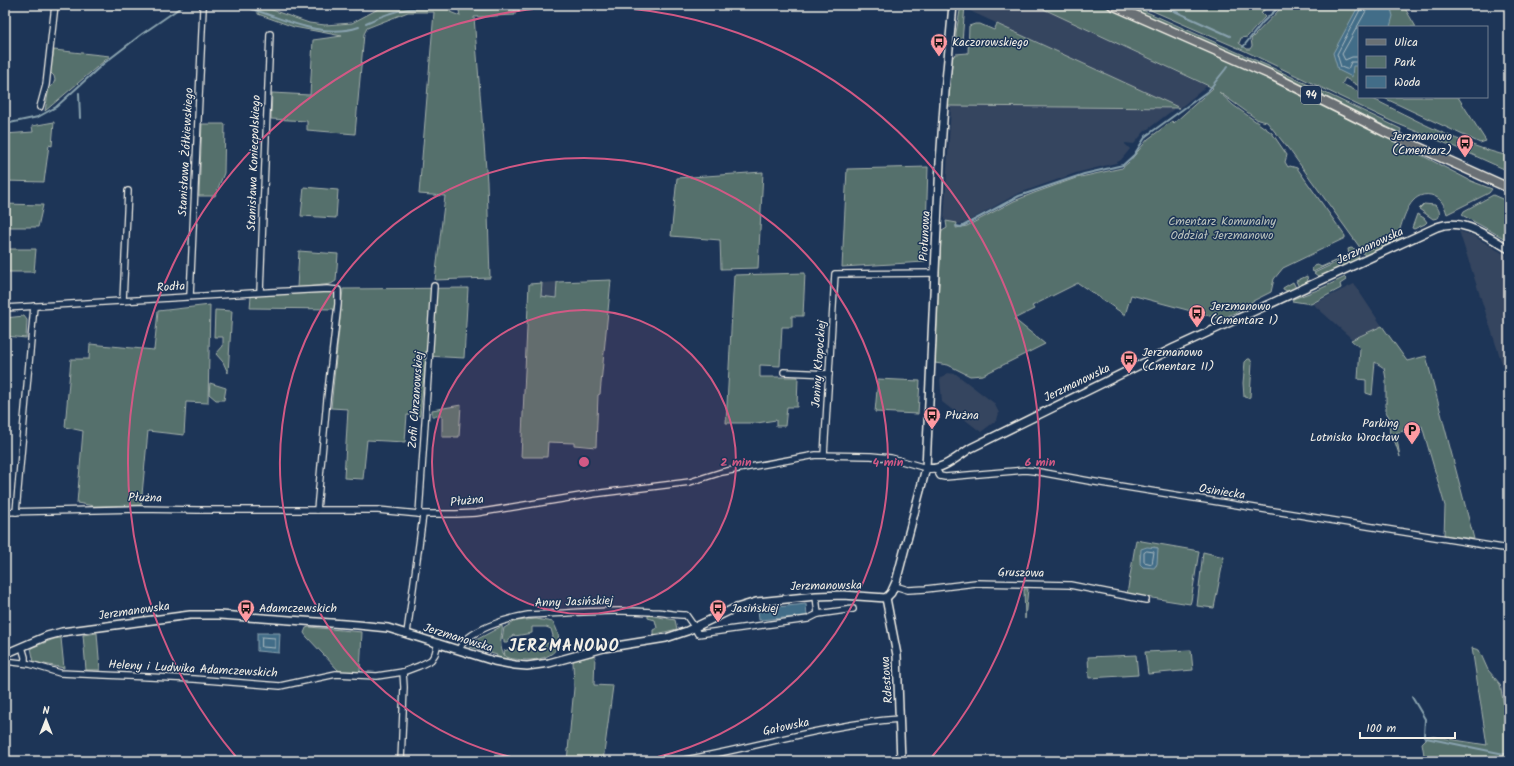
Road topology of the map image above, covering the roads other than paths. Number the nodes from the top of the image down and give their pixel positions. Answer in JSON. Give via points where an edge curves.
{"nodes":[{"id":1,"x":55,"y":5,"type":"edge"},
{"id":2,"x":954,"y":5,"type":"edge"},
{"id":3,"x":1112,"y":5,"type":"edge"},
{"id":4,"x":203,"y":9,"type":"dead end"},
{"id":5,"x":270,"y":34,"type":"dead end"},
{"id":6,"x":40,"y":107,"type":"dead end"},
{"id":7,"x":1509,"y":188,"type":"edge"},
{"id":8,"x":128,"y":191,"type":"dead end"},
{"id":9,"x":1509,"y":249,"type":"edge"},
{"id":10,"x":935,"y":273,"type":"junction"},
{"id":11,"x":434,"y":286,"type":"dead end"},
{"id":12,"x":260,"y":292,"type":"junction"},
{"id":13,"x":190,"y":296,"type":"junction"},
{"id":14,"x":123,"y":301,"type":"junction"},
{"id":15,"x":34,"y":306,"type":"junction"},
{"id":16,"x":5,"y":308,"type":"edge"},
{"id":17,"x":784,"y":372,"type":"dead end"},
{"id":18,"x":830,"y":374,"type":"junction"},
{"id":19,"x":824,"y":455,"type":"junction"},
{"id":20,"x":926,"y":468,"type":"junction"},
{"id":21,"x":936,"y":469,"type":"junction"},
{"id":22,"x":317,"y":510,"type":"junction"},
{"id":23,"x":5,"y":512,"type":"edge"},
{"id":24,"x":16,"y":512,"type":"junction"},
{"id":25,"x":421,"y":514,"type":"junction"},
{"id":26,"x":1509,"y":549,"type":"edge"},
{"id":27,"x":894,"y":586,"type":"junction"},
{"id":28,"x":816,"y":596,"type":"junction"},
{"id":29,"x":886,"y":598,"type":"junction"},
{"id":30,"x":1146,"y":600,"type":"dead end"},
{"id":31,"x":853,"y":609,"type":"dead end"},
{"id":32,"x":818,"y":614,"type":"junction"},
{"id":33,"x":694,"y":627,"type":"junction"},
{"id":34,"x":407,"y":633,"type":"junction"},
{"id":35,"x":438,"y":643,"type":"junction"},
{"id":36,"x":22,"y":647,"type":"junction"},
{"id":37,"x":459,"y":650,"type":"junction"},
{"id":38,"x":5,"y":654,"type":"edge"},
{"id":39,"x":5,"y":661,"type":"edge"},
{"id":40,"x":27,"y":664,"type":"junction"},
{"id":41,"x":403,"y":672,"type":"junction"},
{"id":42,"x":900,"y":719,"type":"junction"},
{"id":43,"x":401,"y":761,"type":"edge"},
{"id":44,"x":678,"y":761,"type":"edge"},
{"id":45,"x":901,"y":761,"type":"edge"}],
"edges":[{"from":1,"to":6,"type":"street","via":[[46,84]]},
{"from":2,"to":10,"type":"street","name":"Piołunowa","via":[[945,92]]},
{"from":3,"to":7,"type":"main road","number":"94","via":[[1268,74],[1384,132]]},
{"from":4,"to":13,"type":"street","name":"Stanisława Żółkiewskiego"},
{"from":5,"to":12,"type":"street","name":"Stanisława Koniecpolskiego"},
{"from":8,"to":14,"type":"street"},
{"from":9,"to":21,"type":"street","name":"Jerzmanowska","via":[[1468,227],[1451,224],[1437,226],[1174,348],[971,448]]},
{"from":10,"to":18,"type":"street","name":"Janiny Kłopockiej","via":[[835,274]]},
{"from":10,"to":20,"type":"street","name":"Piołunowa"},
{"from":11,"to":25,"type":"street","name":"Zofii Chrzanowskiej"},
{"from":12,"to":13,"type":"street","name":"Rodła"},
{"from":12,"to":22,"type":"street","name":"Rodła","via":[[338,290]]},
{"from":13,"to":14,"type":"street","name":"Rodła"},
{"from":14,"to":15,"type":"street","name":"Rodła"},
{"from":15,"to":16,"type":"street","name":"Rodła"},
{"from":15,"to":24,"type":"street"},
{"from":17,"to":18,"type":"street"},
{"from":18,"to":19,"type":"street","name":"Janiny Kłopockiej"},
{"from":19,"to":20,"type":"street","name":"Płużna","via":[[891,458]]},
{"from":19,"to":25,"type":"street","name":"Płużna","via":[[722,472],[690,482],[579,496],[476,513]]},
{"from":20,"to":21,"type":"street"},
{"from":20,"to":27,"type":"street"},
{"from":21,"to":26,"type":"street","name":"Osiniecka","via":[[940,476],[945,477],[1034,471]]},
{"from":22,"to":24,"type":"street","name":"Płużna","via":[[139,509]]},
{"from":22,"to":25,"type":"street","name":"Płużna","via":[[378,510]]},
{"from":23,"to":24,"type":"street","name":"Płużna"},
{"from":25,"to":34,"type":"street","name":"Zofii Chrzanowskiej"},
{"from":27,"to":29,"type":"street"},
{"from":27,"to":30,"type":"street","name":"Gruszowa","via":[[908,590],[926,590],[976,583],[1070,585]]},
{"from":28,"to":29,"type":"street","name":"Jerzmanowska"},
{"from":28,"to":32,"type":"street"},
{"from":28,"to":33,"type":"street","name":"Jerzmanowska","via":[[742,605]]},
{"from":29,"to":42,"type":"street","name":"Rdestowa","via":[[897,655]]},
{"from":31,"to":32,"type":"street"},
{"from":32,"to":33,"type":"street","via":[[808,619],[698,634]]},
{"from":33,"to":37,"type":"street","name":"Jerzmanowska","via":[[666,638],[600,649],[537,665],[507,664]]},
{"from":33,"to":37,"type":"street","name":"Anny Jasińskiej","via":[[686,615],[653,612],[528,615],[486,628],[464,642]]},
{"from":34,"to":35,"type":"street","name":"Jerzmanowska"},
{"from":34,"to":36,"type":"street","name":"Jerzmanowska","via":[[358,624],[190,615],[62,632]]},
{"from":35,"to":37,"type":"street","name":"Jerzmanowska"},
{"from":35,"to":41,"type":"street","name":"Heleny i Ludwika Adamczewskich","via":[[431,660]]},
{"from":36,"to":38,"type":"street","name":"Jerzmanowska"},
{"from":36,"to":40,"type":"street"},
{"from":39,"to":40,"type":"street","name":"Heleny i Ludwika Adamczewskich"},
{"from":40,"to":41,"type":"street","name":"Heleny i Ludwika Adamczewskich","via":[[60,672],[280,686],[336,674],[377,676]]},
{"from":41,"to":43,"type":"street"},
{"from":42,"to":44,"type":"street","name":"Gałowska","via":[[832,729]]},
{"from":42,"to":45,"type":"street","name":"Rdestowa"}]}
